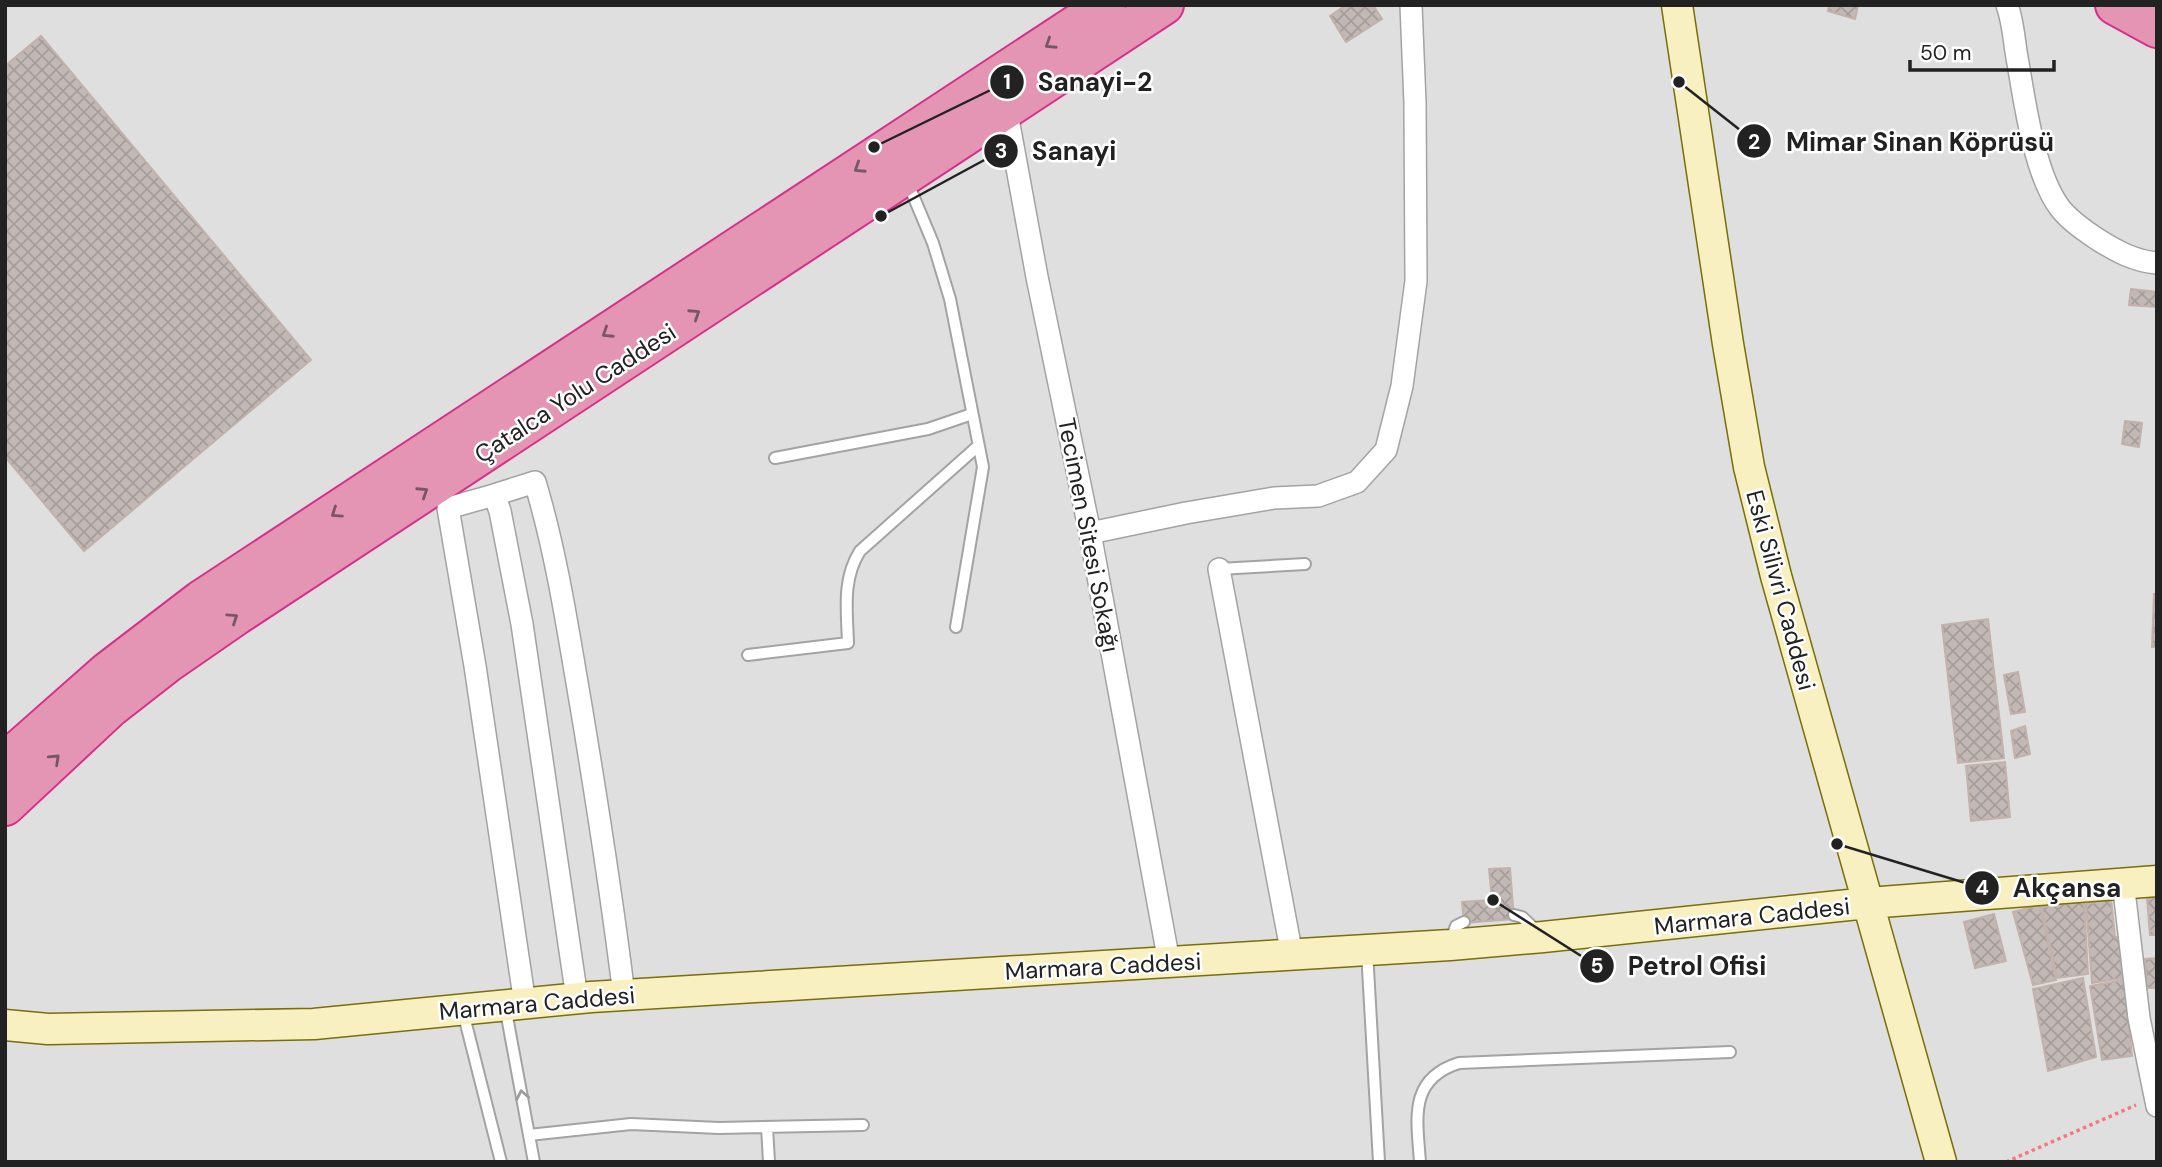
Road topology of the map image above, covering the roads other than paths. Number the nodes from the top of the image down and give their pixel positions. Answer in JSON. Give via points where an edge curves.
{"nodes":[{"id":1,"x":1106,"y":5,"type":"edge"},
{"id":2,"x":1164,"y":5,"type":"edge"},
{"id":3,"x":1411,"y":5,"type":"edge"},
{"id":4,"x":1677,"y":5,"type":"edge"},
{"id":5,"x":2007,"y":5,"type":"edge"},
{"id":6,"x":2115,"y":5,"type":"edge"},
{"id":7,"x":2157,"y":28,"type":"edge"},
{"id":8,"x":1006,"y":108,"type":"junction"},
{"id":9,"x":905,"y":176,"type":"junction"},
{"id":10,"x":2157,"y":263,"type":"edge"},
{"id":11,"x":972,"y":414,"type":"junction"},
{"id":12,"x":978,"y":446,"type":"junction"},
{"id":13,"x":775,"y":458,"type":"dead end"},
{"id":14,"x":494,"y":495,"type":"junction"},
{"id":15,"x":1090,"y":534,"type":"junction"},
{"id":16,"x":1305,"y":564,"type":"dead end"},
{"id":17,"x":1219,"y":569,"type":"joint"},
{"id":18,"x":956,"y":627,"type":"dead end"},
{"id":19,"x":748,"y":655,"type":"dead end"},
{"id":20,"x":5,"y":762,"type":"edge"},
{"id":21,"x":5,"y":806,"type":"edge"},
{"id":22,"x":2157,"y":881,"type":"edge"},
{"id":23,"x":2123,"y":883,"type":"junction"},
{"id":24,"x":1868,"y":903,"type":"junction"},
{"id":25,"x":1514,"y":915,"type":"dead end"},
{"id":26,"x":1543,"y":937,"type":"junction"},
{"id":27,"x":1367,"y":950,"type":"junction"},
{"id":28,"x":1292,"y":955,"type":"junction"},
{"id":29,"x":1169,"y":962,"type":"junction"},
{"id":30,"x":624,"y":995,"type":"junction"},
{"id":31,"x":577,"y":998,"type":"junction"},
{"id":32,"x":515,"y":1005,"type":"junction"},
{"id":33,"x":462,"y":1010,"type":"junction"},
{"id":34,"x":2148,"y":1017,"type":"edge"},
{"id":35,"x":5,"y":1026,"type":"edge"},
{"id":36,"x":48,"y":1029,"type":"junction"},
{"id":37,"x":5,"y":1037,"type":"edge"},
{"id":38,"x":1730,"y":1052,"type":"dead end"},
{"id":39,"x":2156,"y":1100,"type":"edge"},
{"id":40,"x":863,"y":1125,"type":"dead end"},
{"id":41,"x":768,"y":1127,"type":"junction"},
{"id":42,"x":529,"y":1135,"type":"junction"},
{"id":43,"x":501,"y":1162,"type":"edge"},
{"id":44,"x":534,"y":1162,"type":"edge"},
{"id":45,"x":769,"y":1162,"type":"edge"},
{"id":46,"x":1379,"y":1162,"type":"edge"},
{"id":47,"x":1420,"y":1162,"type":"edge"},
{"id":48,"x":1941,"y":1162,"type":"edge"}],
"edges":[{"from":1,"to":20,"type":"highway","name":"Çatalca Yolu Caddesi","one_way":true,"via":[[201,600],[107,672]]},
{"from":2,"to":8,"type":"highway","name":"Çatalca Yolu Caddesi"},
{"from":3,"to":15,"type":"street","via":[[1416,281],[1402,386],[1386,450],[1357,482],[1318,496],[1274,498]]},
{"from":4,"to":24,"type":"main road","name":"Eski Silivri Caddesi","via":[[1749,467]]},
{"from":5,"to":10,"type":"street","via":[[2032,134],[2045,180],[2060,208],[2079,227],[2121,254]]},
{"from":6,"to":7,"type":"highway"},
{"from":8,"to":9,"type":"highway","name":"Çatalca Yolu Caddesi"},
{"from":8,"to":15,"type":"street","name":"Tecimen Sitesi Sokağı"},
{"from":9,"to":11,"type":"lane","via":[[950,299]]},
{"from":21,"to":9,"type":"highway","name":"Çatalca Yolu Caddesi","one_way":true,"via":[[110,708],[192,647]]},
{"from":11,"to":12,"type":"lane"},
{"from":11,"to":13,"type":"lane","via":[[928,429]]},
{"from":12,"to":18,"type":"lane","via":[[983,467]]},
{"from":12,"to":19,"type":"lane","via":[[860,551],[848,580],[848,643]]},
{"from":14,"to":30,"type":"street","via":[[535,482],[546,517],[609,878]]},
{"from":14,"to":31,"type":"street","via":[[522,624]]},
{"from":14,"to":32,"type":"street","via":[[448,508],[475,666]]},
{"from":15,"to":29,"type":"street","name":"Tecimen Sitesi Sokağı"},
{"from":16,"to":17,"type":"lane"},
{"from":17,"to":28,"type":"street"},
{"from":22,"to":23,"type":"main road","name":"Marmara Caddesi"},
{"from":23,"to":24,"type":"main road","name":"Marmara Caddesi"},
{"from":23,"to":34,"type":"street"},
{"from":24,"to":26,"type":"main road","name":"Marmara Caddesi"},
{"from":24,"to":48,"type":"main road","name":"Eski Silivri Caddesi"},
{"from":25,"to":26,"type":"lane"},
{"from":26,"to":27,"type":"main road","name":"Marmara Caddesi","via":[[1457,933]]},
{"from":27,"to":28,"type":"main road","name":"Marmara Caddesi"},
{"from":27,"to":46,"type":"lane"},
{"from":28,"to":29,"type":"main road","name":"Marmara Caddesi"},
{"from":29,"to":30,"type":"main road","name":"Marmara Caddesi"},
{"from":30,"to":31,"type":"main road","name":"Marmara Caddesi"},
{"from":31,"to":32,"type":"main road","name":"Marmara Caddesi"},
{"from":32,"to":33,"type":"main road","name":"Marmara Caddesi"},
{"from":42,"to":32,"type":"lane","one_way":true},
{"from":33,"to":36,"type":"main road","name":"Marmara Caddesi","via":[[314,1024]]},
{"from":33,"to":43,"type":"lane"},
{"from":34,"to":39,"type":"street"},
{"from":35,"to":36,"type":"main road"},
{"from":36,"to":37,"type":"main road"},
{"from":38,"to":47,"type":"lane","via":[[1449,1066],[1432,1078],[1421,1095],[1417,1114]]},
{"from":40,"to":41,"type":"lane"},
{"from":41,"to":42,"type":"lane","via":[[631,1124]]},
{"from":41,"to":45,"type":"lane"},
{"from":42,"to":44,"type":"lane"}]}
